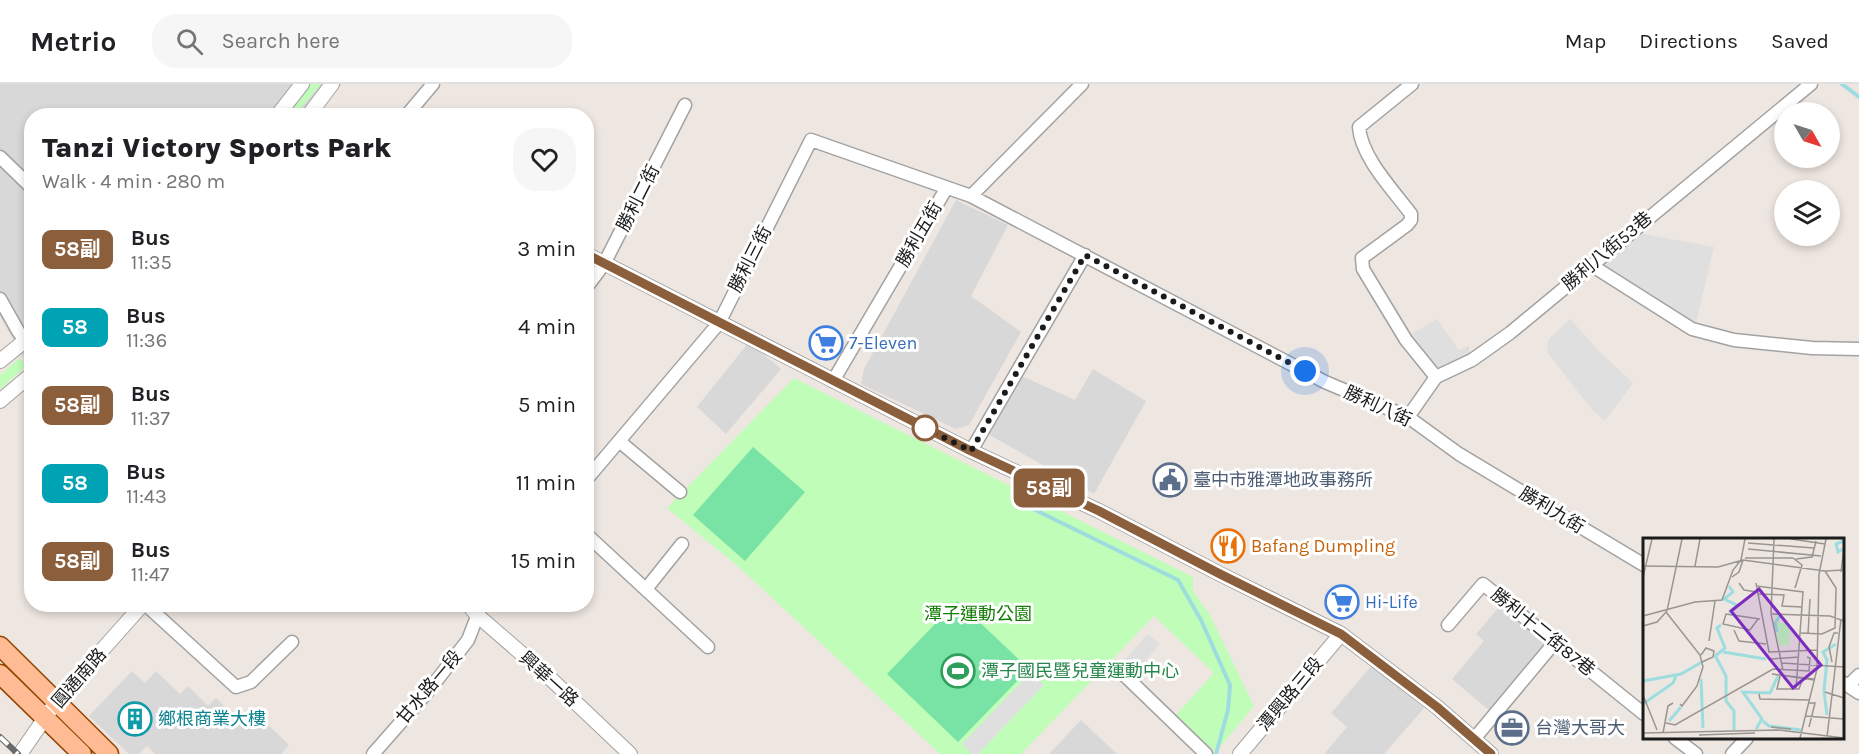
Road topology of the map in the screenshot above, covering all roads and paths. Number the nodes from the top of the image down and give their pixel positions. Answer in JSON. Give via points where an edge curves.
{"nodes":[{"id":1,"x":302,"y":84,"type":"edge"},
{"id":2,"x":332,"y":84,"type":"edge"},
{"id":3,"x":433,"y":84,"type":"edge"},
{"id":4,"x":1082,"y":84,"type":"edge"},
{"id":5,"x":1412,"y":84,"type":"edge"},
{"id":6,"x":1811,"y":84,"type":"edge"},
{"id":7,"x":685,"y":105,"type":"dead end"},
{"id":8,"x":283,"y":108,"type":"edge"},
{"id":9,"x":314,"y":108,"type":"edge"},
{"id":10,"x":413,"y":108,"type":"edge"},
{"id":11,"x":0,"y":157,"type":"edge"},
{"id":12,"x":24,"y":180,"type":"edge"},
{"id":13,"x":946,"y":189,"type":"junction"},
{"id":14,"x":970,"y":196,"type":"junction"},
{"id":15,"x":1085,"y":255,"type":"junction"},
{"id":16,"x":594,"y":258,"type":"edge"},
{"id":17,"x":604,"y":264,"type":"junction"},
{"id":18,"x":1591,"y":264,"type":"junction"},
{"id":19,"x":594,"y":277,"type":"edge"},
{"id":20,"x":0,"y":299,"type":"edge"},
{"id":21,"x":1200,"y":316,"type":"joint"},
{"id":22,"x":719,"y":323,"type":"junction"},
{"id":23,"x":24,"y":335,"type":"edge"},
{"id":24,"x":24,"y":345,"type":"edge"},
{"id":25,"x":1859,"y":349,"type":"edge"},
{"id":26,"x":0,"y":361,"type":"edge"},
{"id":27,"x":1436,"y":377,"type":"junction"},
{"id":28,"x":24,"y":381,"type":"edge"},
{"id":29,"x":833,"y":381,"type":"junction"},
{"id":30,"x":0,"y":401,"type":"edge"},
{"id":31,"x":1408,"y":417,"type":"junction"},
{"id":32,"x":620,"y":441,"type":"junction"},
{"id":33,"x":971,"y":451,"type":"junction"},
{"id":34,"x":1459,"y":454,"type":"joint"},
{"id":35,"x":594,"y":471,"type":"edge"},
{"id":36,"x":680,"y":492,"type":"dead end"},
{"id":37,"x":594,"y":541,"type":"edge"},
{"id":38,"x":682,"y":544,"type":"dead end"},
{"id":39,"x":1643,"y":564,"type":"edge"},
{"id":40,"x":646,"y":589,"type":"junction"},
{"id":41,"x":137,"y":612,"type":"edge"},
{"id":42,"x":153,"y":612,"type":"edge"},
{"id":43,"x":475,"y":612,"type":"edge"},
{"id":44,"x":480,"y":612,"type":"edge"},
{"id":45,"x":1448,"y":625,"type":"dead end"},
{"id":46,"x":1341,"y":634,"type":"junction"},
{"id":47,"x":292,"y":642,"type":"dead end"},
{"id":48,"x":1555,"y":642,"type":"junction"},
{"id":49,"x":0,"y":646,"type":"edge"},
{"id":50,"x":708,"y":647,"type":"dead end"},
{"id":51,"x":1116,"y":667,"type":"dead end"},
{"id":52,"x":0,"y":674,"type":"edge"},
{"id":53,"x":1859,"y":675,"type":"edge"},
{"id":54,"x":1850,"y":687,"type":"edge"},
{"id":55,"x":56,"y":702,"type":"junction"},
{"id":56,"x":1643,"y":713,"type":"edge"},
{"id":57,"x":45,"y":720,"type":"junction"},
{"id":58,"x":1474,"y":739,"type":"junction"},
{"id":59,"x":1676,"y":739,"type":"edge"},
{"id":60,"x":1745,"y":739,"type":"edge"},
{"id":61,"x":20,"y":754,"type":"edge"},
{"id":62,"x":82,"y":754,"type":"edge"},
{"id":63,"x":108,"y":754,"type":"edge"},
{"id":64,"x":373,"y":754,"type":"edge"},
{"id":65,"x":630,"y":754,"type":"edge"},
{"id":66,"x":1206,"y":754,"type":"edge"},
{"id":67,"x":1240,"y":754,"type":"edge"},
{"id":68,"x":1491,"y":754,"type":"edge"},
{"id":69,"x":1696,"y":754,"type":"edge"},
{"id":70,"x":1732,"y":754,"type":"edge"}],
"edges":[{"from":1,"to":8,"type":"street"},
{"from":2,"to":9,"type":"street"},
{"from":3,"to":10,"type":"street"},
{"from":4,"to":14,"type":"street"},
{"from":5,"to":27,"type":"street","via":[[1359,127],[1366,153],[1411,214],[1407,225],[1362,258],[1362,269],[1406,340]]},
{"from":6,"to":18,"type":"street","name":"勝利八街53巷"},
{"from":7,"to":17,"type":"street","name":"勝利二街"},
{"from":11,"to":12,"type":"street"},
{"from":13,"to":14,"type":"street","name":"勝利五街"},
{"from":13,"to":22,"type":"street","name":"勝利三街","via":[[811,140]]},
{"from":13,"to":29,"type":"street","name":"勝利五街"},
{"from":14,"to":15,"type":"street","name":"勝利五街"},
{"from":15,"to":21,"type":"street","name":"勝利五街"},
{"from":15,"to":33,"type":"street"},
{"from":16,"to":17,"type":"street"},
{"from":17,"to":19,"type":"street","name":"勝利二街"},
{"from":17,"to":22,"type":"street"},
{"from":18,"to":25,"type":"street","via":[[1692,329],[1734,340]]},
{"from":18,"to":27,"type":"street","name":"勝利八街53巷","via":[[1510,333],[1472,360]]},
{"from":20,"to":23,"type":"street"},
{"from":21,"to":31,"type":"street","name":"勝利八街","via":[[1325,382]]},
{"from":22,"to":29,"type":"street"},
{"from":22,"to":32,"type":"street","name":"勝利三街"},
{"from":24,"to":26,"type":"street"},
{"from":27,"to":31,"type":"street","name":"勝利八街53巷"},
{"from":28,"to":30,"type":"street"},
{"from":29,"to":33,"type":"street"},
{"from":31,"to":34,"type":"street","name":"勝利八街"},
{"from":32,"to":35,"type":"street","name":"勝利三街"},
{"from":32,"to":36,"type":"street"},
{"from":33,"to":46,"type":"street"},
{"from":34,"to":39,"type":"street","name":"勝利九街"},
{"from":37,"to":40,"type":"street"},
{"from":38,"to":40,"type":"street"},
{"from":40,"to":50,"type":"street"},
{"from":41,"to":55,"type":"street","name":"圓通南路"},
{"from":42,"to":47,"type":"street","via":[[236,687],[251,682]]},
{"from":43,"to":64,"type":"street","name":"甘水路一段","via":[[468,640]]},
{"from":44,"to":65,"type":"street","name":"興華一路"},
{"from":45,"to":48,"type":"street","name":"勝利十二街87巷","via":[[1483,584]]},
{"from":46,"to":58,"type":"street"},
{"from":46,"to":67,"type":"street","name":"潭興路三段"},
{"from":48,"to":56,"type":"street","name":"勝利十二街87巷"},
{"from":48,"to":58,"type":"street"},
{"from":49,"to":55,"type":"main road"},
{"from":51,"to":66,"type":"street"},
{"from":52,"to":57,"type":"main road"},
{"from":53,"to":54,"type":"street"},
{"from":55,"to":57,"type":"street","name":"圓通南路"},
{"from":55,"to":63,"type":"main road"},
{"from":57,"to":61,"type":"street","name":"圓通南路"},
{"from":57,"to":62,"type":"main road"},
{"from":58,"to":68,"type":"street"},
{"from":59,"to":69,"type":"street"},
{"from":60,"to":70,"type":"street"}]}
